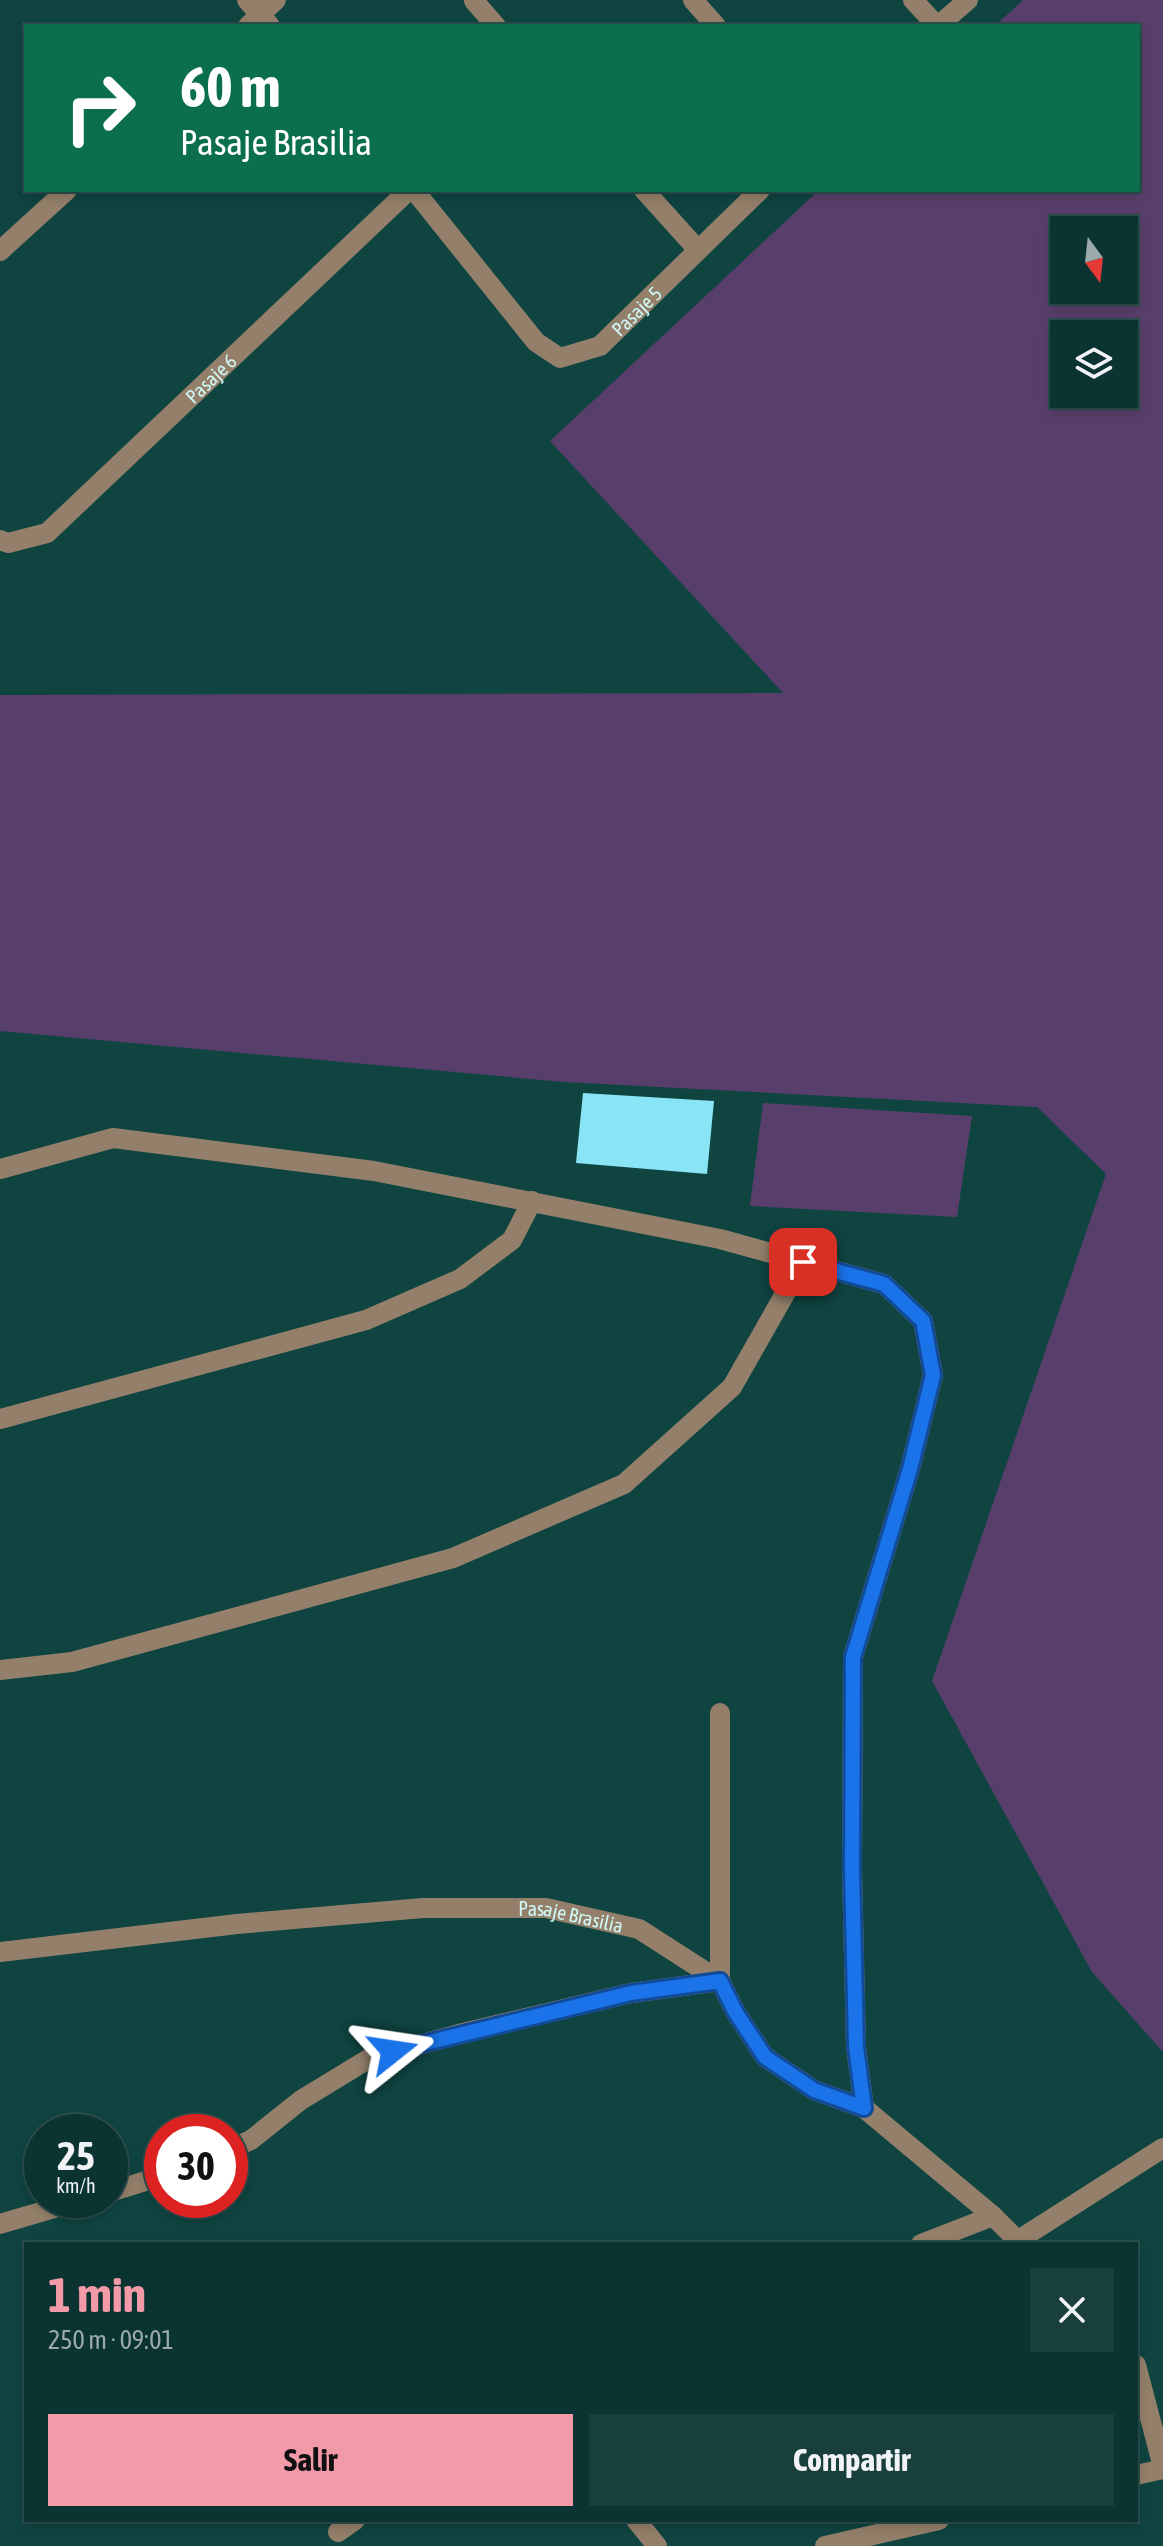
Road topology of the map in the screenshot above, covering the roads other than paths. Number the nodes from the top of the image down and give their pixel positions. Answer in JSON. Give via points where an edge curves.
{"nodes":[{"id":1,"x":276,"y":0,"type":"edge"},
{"id":2,"x":693,"y":0,"type":"edge"},
{"id":3,"x":913,"y":0,"type":"edge"},
{"id":4,"x":968,"y":0,"type":"edge"},
{"id":5,"x":474,"y":1,"type":"edge"},
{"id":6,"x":256,"y":17,"type":"edge"},
{"id":7,"x":494,"y":24,"type":"edge"},
{"id":8,"x":714,"y":24,"type":"edge"},
{"id":9,"x":936,"y":24,"type":"edge"},
{"id":10,"x":940,"y":24,"type":"edge"},
{"id":11,"x":65,"y":192,"type":"edge"},
{"id":12,"x":410,"y":192,"type":"edge"},
{"id":13,"x":414,"y":192,"type":"edge"},
{"id":14,"x":646,"y":192,"type":"edge"},
{"id":15,"x":758,"y":192,"type":"edge"},
{"id":16,"x":698,"y":250,"type":"junction"},
{"id":17,"x":0,"y":251,"type":"edge"},
{"id":18,"x":0,"y":540,"type":"edge"},
{"id":19,"x":0,"y":1169,"type":"edge"},
{"id":20,"x":532,"y":1201,"type":"junction"},
{"id":21,"x":803,"y":1262,"type":"junction"},
{"id":22,"x":0,"y":1419,"type":"edge"},
{"id":23,"x":0,"y":1670,"type":"edge"},
{"id":24,"x":720,"y":1713,"type":"dead end"},
{"id":25,"x":0,"y":1952,"type":"edge"},
{"id":26,"x":720,"y":1981,"type":"junction"},
{"id":27,"x":864,"y":2108,"type":"junction"},
{"id":28,"x":248,"y":2141,"type":"edge"},
{"id":29,"x":1163,"y":2148,"type":"edge"},
{"id":30,"x":993,"y":2216,"type":"junction"},
{"id":31,"x":24,"y":2217,"type":"edge"},
{"id":32,"x":0,"y":2224,"type":"edge"},
{"id":33,"x":926,"y":2242,"type":"edge"},
{"id":34,"x":1019,"y":2242,"type":"edge"},
{"id":35,"x":1138,"y":2373,"type":"edge"},
{"id":36,"x":1163,"y":2468,"type":"edge"},
{"id":37,"x":1138,"y":2474,"type":"edge"},
{"id":38,"x":638,"y":2522,"type":"edge"},
{"id":39,"x":930,"y":2522,"type":"edge"},
{"id":40,"x":657,"y":2546,"type":"edge"},
{"id":41,"x":825,"y":2546,"type":"edge"}],
"edges":[{"from":1,"to":6,"type":"street"},
{"from":2,"to":8,"type":"street"},
{"from":3,"to":9,"type":"street"},
{"from":4,"to":10,"type":"street"},
{"from":5,"to":7,"type":"street"},
{"from":11,"to":17,"type":"street"},
{"from":12,"to":18,"type":"street","name":"Pasaje 6","via":[[47,533],[8,543]]},
{"from":13,"to":16,"type":"street","name":"Pasaje 5","via":[[536,342],[560,358],[600,346]]},
{"from":14,"to":16,"type":"street"},
{"from":15,"to":16,"type":"street","name":"Pasaje 5"},
{"from":19,"to":20,"type":"street","via":[[113,1138],[374,1171]]},
{"from":20,"to":21,"type":"street","via":[[720,1239]]},
{"from":20,"to":22,"type":"street","via":[[512,1240],[460,1279],[366,1320]]},
{"from":21,"to":23,"type":"street","via":[[732,1387],[624,1484],[453,1558],[72,1662]]},
{"from":21,"to":27,"type":"street","via":[[884,1284],[923,1321],[933,1375],[853,1657],[856,2047]]},
{"from":24,"to":26,"type":"street"},
{"from":25,"to":26,"type":"street","name":"Pasaje Brasilia","via":[[407,1909],[546,1908],[639,1929]]},
{"from":26,"to":27,"type":"street","via":[[765,2057],[814,2090]]},
{"from":26,"to":28,"type":"street","via":[[631,1993],[370,2058],[301,2100]]},
{"from":27,"to":30,"type":"street"},
{"from":29,"to":34,"type":"street"},
{"from":30,"to":33,"type":"street"},
{"from":30,"to":34,"type":"street"},
{"from":31,"to":32,"type":"street"},
{"from":35,"to":36,"type":"street"},
{"from":36,"to":37,"type":"street"},
{"from":38,"to":40,"type":"street"},
{"from":39,"to":41,"type":"street"}]}
